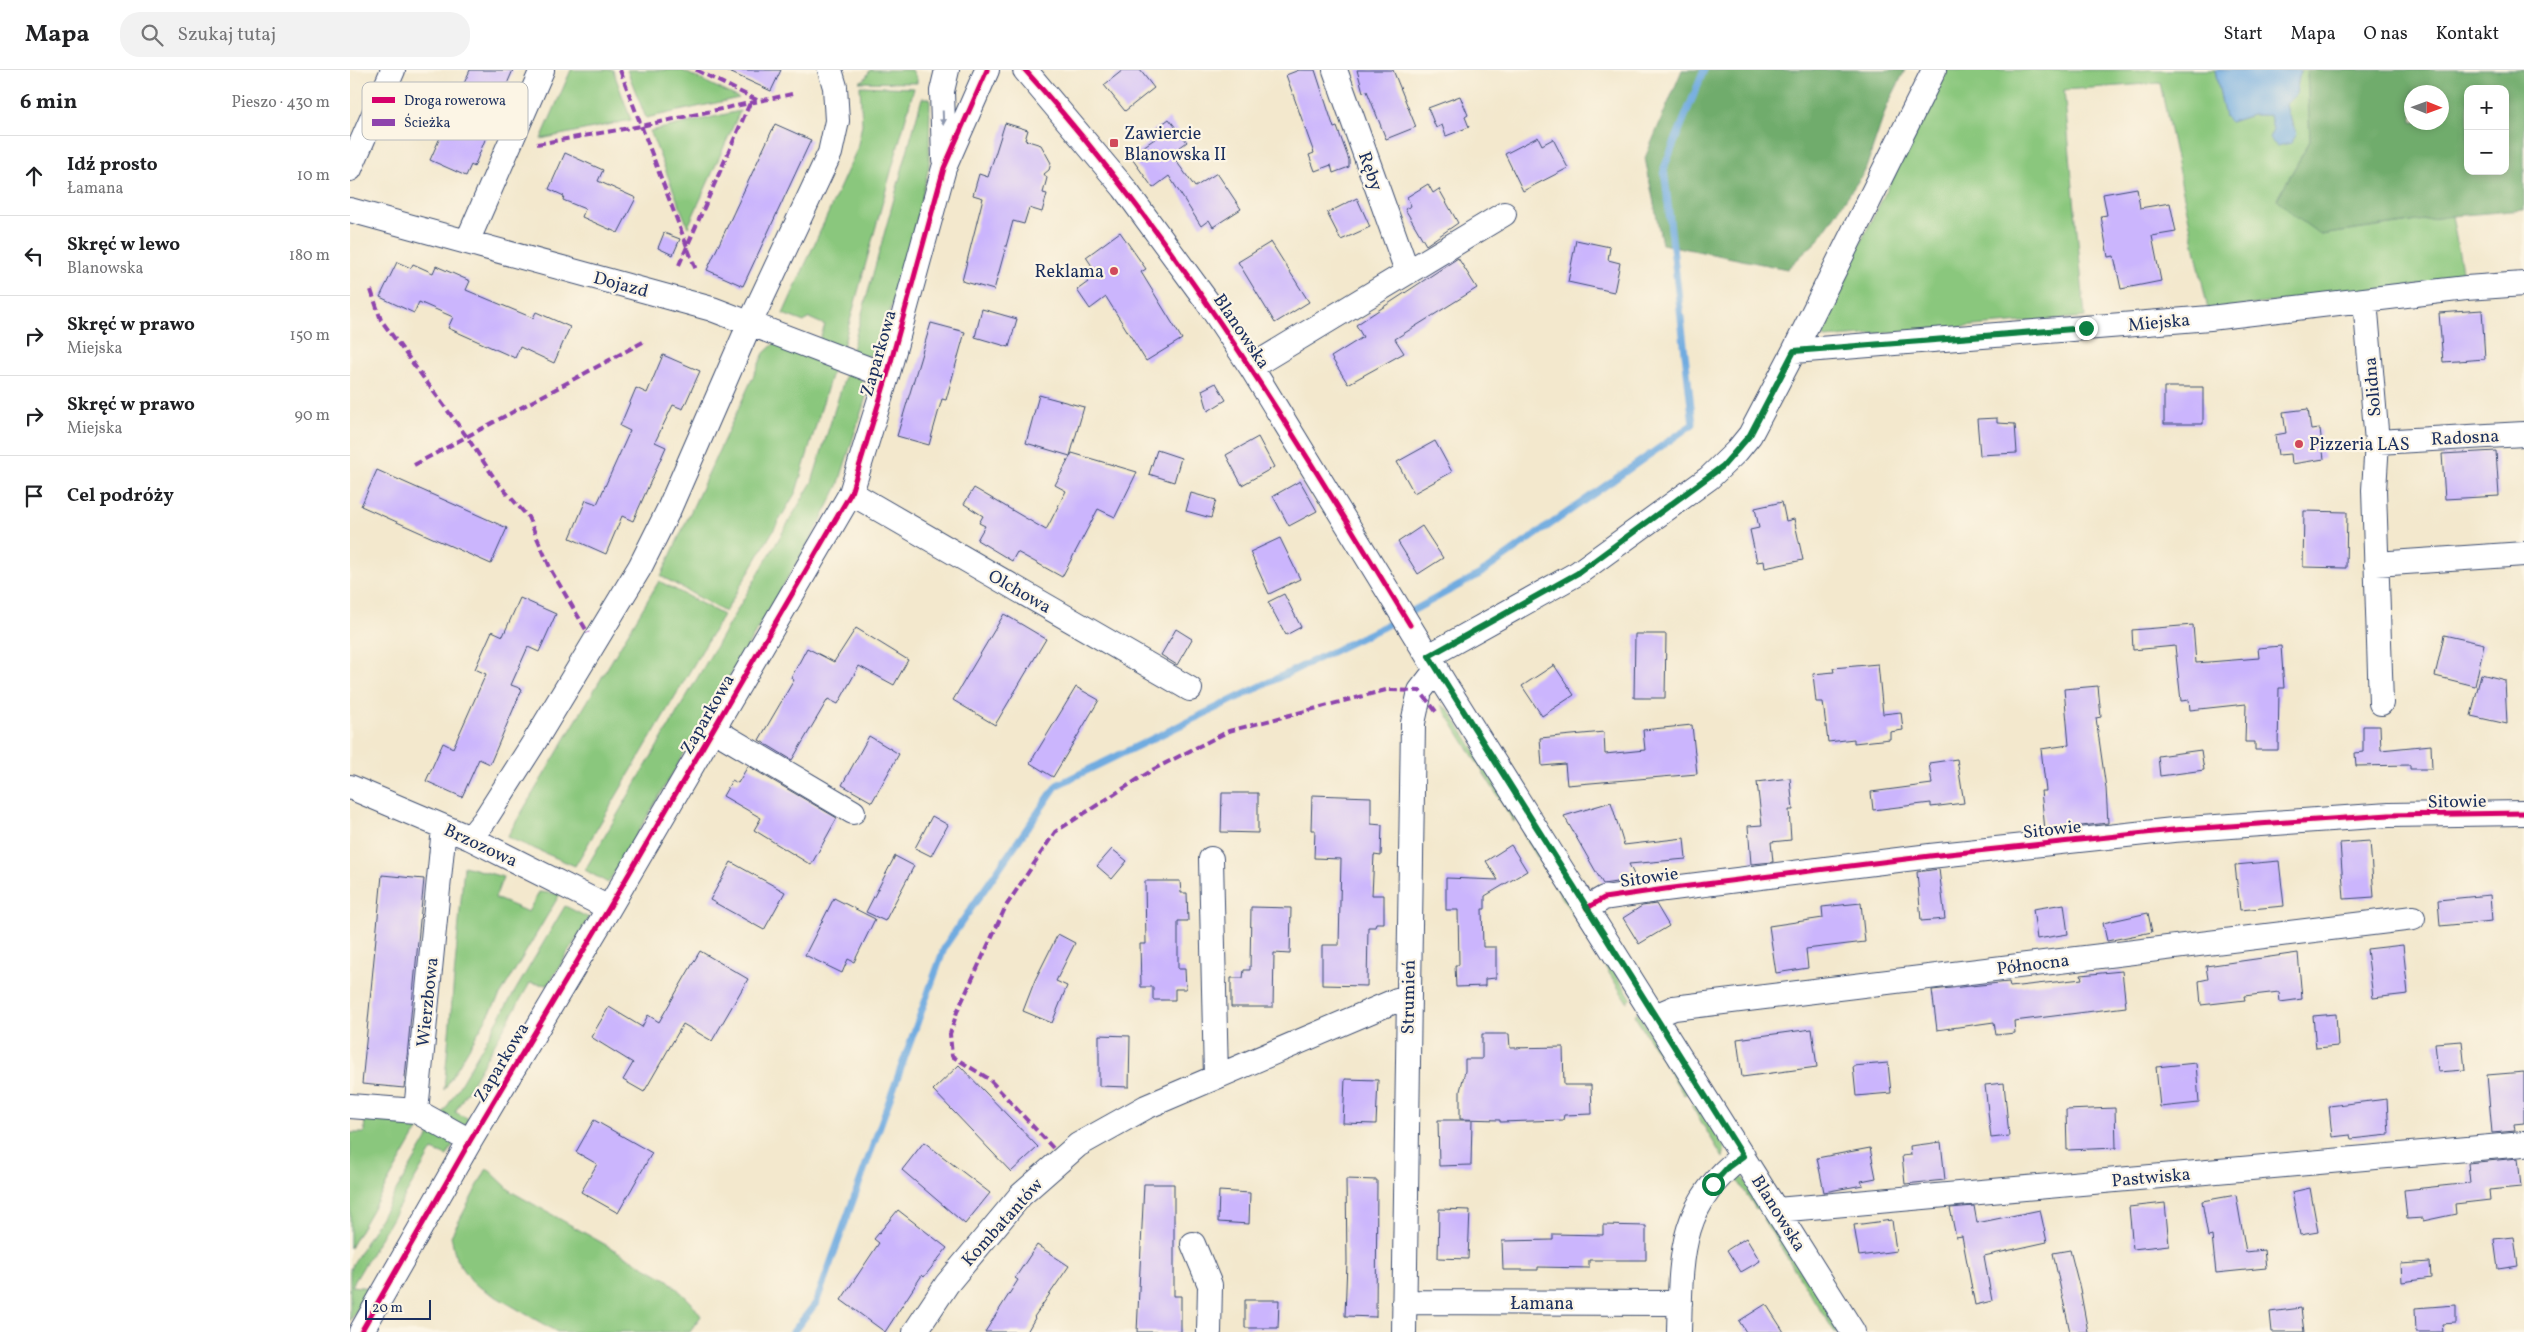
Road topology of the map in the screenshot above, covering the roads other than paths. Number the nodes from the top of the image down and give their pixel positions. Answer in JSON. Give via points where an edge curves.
{"nodes":[{"id":1,"x":393,"y":70,"type":"edge"},
{"id":2,"x":542,"y":70,"type":"edge"},
{"id":3,"x":830,"y":70,"type":"edge"},
{"id":4,"x":947,"y":70,"type":"edge"},
{"id":5,"x":987,"y":70,"type":"edge"},
{"id":6,"x":1025,"y":70,"type":"edge"},
{"id":7,"x":1335,"y":70,"type":"edge"},
{"id":8,"x":1934,"y":70,"type":"edge"},
{"id":9,"x":388,"y":82,"type":"edge"},
{"id":10,"x":528,"y":102,"type":"edge"},
{"id":11,"x":363,"y":140,"type":"edge"},
{"id":12,"x":511,"y":140,"type":"edge"},
{"id":13,"x":944,"y":168,"type":"junction"},
{"id":14,"x":350,"y":169,"type":"edge"},
{"id":15,"x":350,"y":210,"type":"edge"},
{"id":16,"x":1504,"y":214,"type":"dead end"},
{"id":17,"x":467,"y":242,"type":"junction"},
{"id":18,"x":1408,"y":271,"type":"junction"},
{"id":19,"x":2524,"y":284,"type":"edge"},
{"id":20,"x":2365,"y":300,"type":"junction"},
{"id":21,"x":750,"y":323,"type":"junction"},
{"id":22,"x":1794,"y":351,"type":"junction"},
{"id":23,"x":1251,"y":367,"type":"junction"},
{"id":24,"x":887,"y":376,"type":"junction"},
{"id":25,"x":2524,"y":434,"type":"edge"},
{"id":26,"x":2377,"y":442,"type":"junction"},
{"id":27,"x":851,"y":493,"type":"junction"},
{"id":28,"x":2524,"y":554,"type":"edge"},
{"id":29,"x":2376,"y":564,"type":"junction"},
{"id":30,"x":1433,"y":662,"type":"junction"},
{"id":31,"x":1190,"y":689,"type":"dead end"},
{"id":32,"x":2381,"y":703,"type":"dead end"},
{"id":33,"x":714,"y":730,"type":"junction"},
{"id":34,"x":350,"y":787,"type":"edge"},
{"id":35,"x":853,"y":812,"type":"dead end"},
{"id":36,"x":2524,"y":814,"type":"edge"},
{"id":37,"x":444,"y":828,"type":"junction"},
{"id":38,"x":470,"y":838,"type":"junction"},
{"id":39,"x":1211,"y":859,"type":"dead end"},
{"id":40,"x":609,"y":908,"type":"junction"},
{"id":41,"x":1587,"y":908,"type":"junction"},
{"id":42,"x":2413,"y":918,"type":"dead end"},
{"id":43,"x":1408,"y":998,"type":"junction"},
{"id":44,"x":1655,"y":1016,"type":"junction"},
{"id":45,"x":1216,"y":1077,"type":"junction"},
{"id":46,"x":350,"y":1106,"type":"edge"},
{"id":47,"x":416,"y":1110,"type":"junction"},
{"id":48,"x":470,"y":1141,"type":"junction"},
{"id":49,"x":2524,"y":1144,"type":"edge"},
{"id":50,"x":1743,"y":1156,"type":"junction"},
{"id":51,"x":1777,"y":1210,"type":"junction"},
{"id":52,"x":1193,"y":1244,"type":"dead end"},
{"id":53,"x":1404,"y":1302,"type":"junction"},
{"id":54,"x":1680,"y":1304,"type":"junction"},
{"id":55,"x":361,"y":1332,"type":"edge"},
{"id":56,"x":915,"y":1332,"type":"edge"},
{"id":57,"x":1209,"y":1332,"type":"edge"},
{"id":58,"x":1404,"y":1332,"type":"edge"},
{"id":59,"x":1679,"y":1332,"type":"edge"},
{"id":60,"x":1853,"y":1332,"type":"edge"}],
"edges":[{"from":1,"to":9,"type":"street"},
{"from":2,"to":10,"type":"street"},
{"from":3,"to":21,"type":"street","via":[[835,87],[837,121],[830,153]]},
{"from":4,"to":13,"type":"street","name":"Zaparkowa","one_way":true,"via":[[942,91]]},
{"from":5,"to":13,"type":"street","name":"Zaparkowa"},
{"from":6,"to":23,"type":"street","name":"Blanowska","via":[[1129,194]]},
{"from":7,"to":18,"type":"street","name":"Ręby"},
{"from":8,"to":22,"type":"street"},
{"from":11,"to":14,"type":"street"},
{"from":12,"to":17,"type":"street"},
{"from":13,"to":24,"type":"street","name":"Zaparkowa"},
{"from":15,"to":17,"type":"street","name":"Dojazd"},
{"from":16,"to":18,"type":"street"},
{"from":17,"to":21,"type":"street","name":"Dojazd","via":[[712,309]]},
{"from":18,"to":23,"type":"street"},
{"from":19,"to":20,"type":"street","name":"Miejska"},
{"from":20,"to":22,"type":"street","name":"Miejska","via":[[2210,318]]},
{"from":20,"to":26,"type":"street","name":"Solidna"},
{"from":21,"to":24,"type":"street","name":"Dojazd"},
{"from":21,"to":38,"type":"street","via":[[669,509],[640,567],[533,744]]},
{"from":22,"to":30,"type":"street","via":[[1750,435],[1723,466],[1578,573]]},
{"from":23,"to":30,"type":"street","name":"Blanowska"},
{"from":24,"to":27,"type":"street","name":"Zaparkowa"},
{"from":25,"to":26,"type":"street","name":"Radosna"},
{"from":26,"to":29,"type":"street","name":"Solidna","via":[[2374,490]]},
{"from":27,"to":31,"type":"street","name":"Olchowa"},
{"from":27,"to":33,"type":"street","name":"Zaparkowa"},
{"from":28,"to":29,"type":"street"},
{"from":29,"to":32,"type":"street","name":"Solidna"},
{"from":30,"to":41,"type":"street","name":"Blanowska"},
{"from":30,"to":43,"type":"street","name":"Strumień","via":[[1420,691],[1413,723]]},
{"from":33,"to":35,"type":"street"},
{"from":33,"to":40,"type":"street","name":"Zaparkowa"},
{"from":34,"to":37,"type":"street","name":"Brzozowa"},
{"from":36,"to":41,"type":"street","name":"Sitowie","via":[[2389,816],[2172,830],[1930,856],[1612,896]]},
{"from":37,"to":38,"type":"street","name":"Brzozowa"},
{"from":37,"to":47,"type":"street","name":"Wierzbowa"},
{"from":38,"to":40,"type":"street","name":"Brzozowa"},
{"from":39,"to":45,"type":"street"},
{"from":40,"to":48,"type":"street","name":"Zaparkowa"},
{"from":41,"to":44,"type":"street","name":"Blanowska"},
{"from":42,"to":44,"type":"street","name":"Północna","via":[[1674,1008]]},
{"from":43,"to":45,"type":"street","name":"Kombatantów"},
{"from":43,"to":53,"type":"street","name":"Strumień"},
{"from":44,"to":50,"type":"street","name":"Blanowska"},
{"from":45,"to":56,"type":"street","name":"Kombatantów","via":[[1146,1107],[1078,1145],[1021,1195],[947,1284]]},
{"from":46,"to":47,"type":"street"},
{"from":47,"to":48,"type":"street"},
{"from":48,"to":55,"type":"street","name":"Zaparkowa"},
{"from":49,"to":51,"type":"street","name":"Pastwiska"},
{"from":50,"to":51,"type":"street","name":"Blanowska"},
{"from":50,"to":54,"type":"street","via":[[1713,1184],[1692,1217],[1684,1252]]},
{"from":51,"to":60,"type":"street","name":"Blanowska"},
{"from":52,"to":57,"type":"street","via":[[1210,1285]]},
{"from":53,"to":54,"type":"street","name":"Łamana"},
{"from":53,"to":58,"type":"street","name":"Strumień"},
{"from":54,"to":59,"type":"street"}]}
